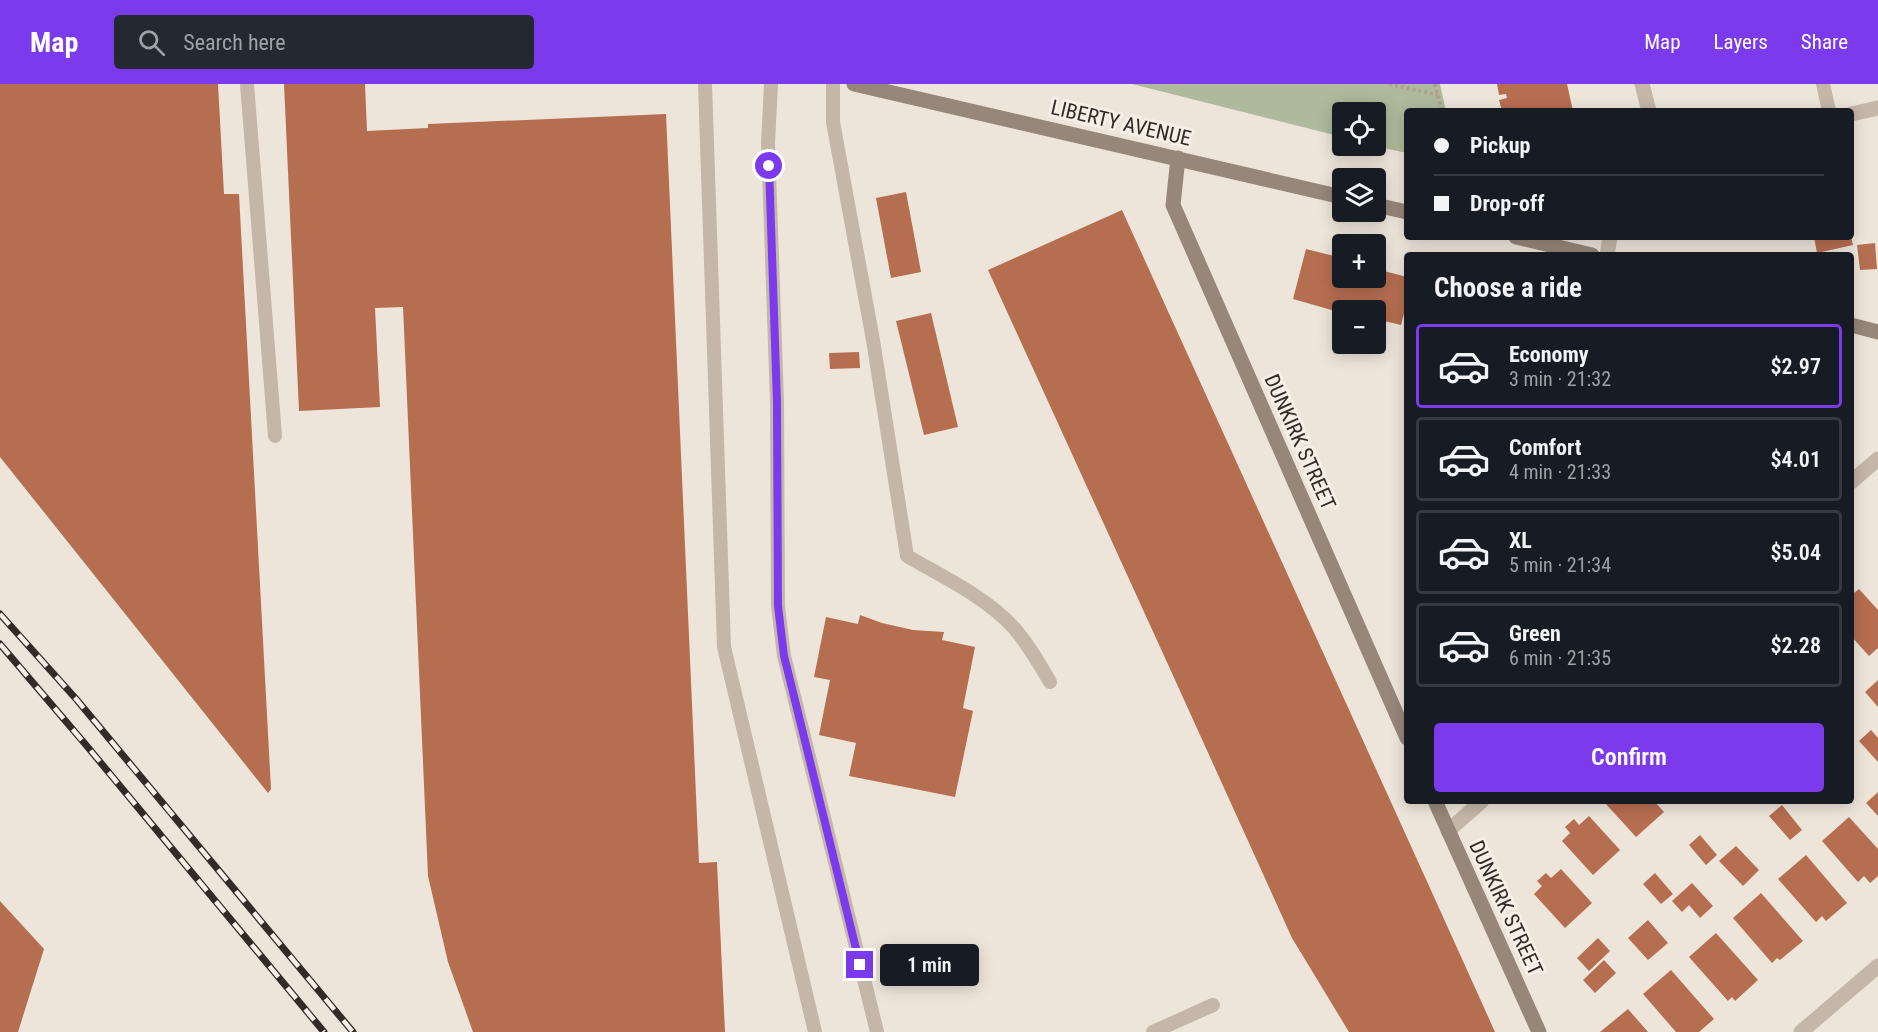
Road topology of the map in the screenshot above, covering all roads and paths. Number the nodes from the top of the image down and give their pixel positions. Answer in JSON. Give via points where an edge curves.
{"nodes":[{"id":1,"x":247,"y":84,"type":"edge"},
{"id":2,"x":705,"y":84,"type":"edge"},
{"id":3,"x":771,"y":84,"type":"edge"},
{"id":4,"x":833,"y":84,"type":"edge"},
{"id":5,"x":854,"y":84,"type":"edge"},
{"id":6,"x":1389,"y":84,"type":"edge"},
{"id":7,"x":1435,"y":84,"type":"edge"},
{"id":8,"x":1642,"y":84,"type":"edge"},
{"id":9,"x":1823,"y":84,"type":"edge"},
{"id":10,"x":1438,"y":95,"type":"junction"},
{"id":11,"x":1441,"y":108,"type":"edge"},
{"id":12,"x":1648,"y":108,"type":"edge"},
{"id":13,"x":1828,"y":108,"type":"edge"},
{"id":14,"x":1878,"y":108,"type":"edge"},
{"id":15,"x":1854,"y":113,"type":"edge"},
{"id":16,"x":1178,"y":158,"type":"junction"},
{"id":17,"x":1332,"y":195,"type":"edge"},
{"id":18,"x":1386,"y":207,"type":"edge"},
{"id":19,"x":1404,"y":211,"type":"edge"},
{"id":20,"x":1541,"y":240,"type":"edge"},
{"id":21,"x":1582,"y":252,"type":"edge"},
{"id":22,"x":1854,"y":326,"type":"edge"},
{"id":23,"x":1878,"y":332,"type":"edge"},
{"id":24,"x":275,"y":436,"type":"dead end"},
{"id":25,"x":1878,"y":459,"type":"edge"},
{"id":26,"x":1854,"y":479,"type":"edge"},
{"id":27,"x":1050,"y":682,"type":"dead end"},
{"id":28,"x":1404,"y":731,"type":"edge"},
{"id":29,"x":1436,"y":804,"type":"edge"},
{"id":30,"x":1479,"y":804,"type":"edge"},
{"id":31,"x":1448,"y":831,"type":"junction"},
{"id":32,"x":1878,"y":966,"type":"edge"},
{"id":33,"x":1213,"y":1005,"type":"dead end"},
{"id":34,"x":815,"y":1032,"type":"edge"},
{"id":35,"x":877,"y":1032,"type":"edge"},
{"id":36,"x":1153,"y":1032,"type":"edge"},
{"id":37,"x":1539,"y":1032,"type":"edge"},
{"id":38,"x":1801,"y":1032,"type":"edge"}],
"edges":[{"from":1,"to":24,"type":"lane"},
{"from":2,"to":34,"type":"lane","via":[[724,647]]},
{"from":3,"to":35,"type":"lane","via":[[768,142],[777,402],[778,606],[789,676]]},
{"from":4,"to":27,"type":"lane","via":[[833,122],[907,556],[1000,615],[1024,641]]},
{"from":5,"to":16,"type":"main road","name":"LIBERTY AVENUE"},
{"from":6,"to":10,"type":"path"},
{"from":7,"to":10,"type":"path"},
{"from":8,"to":12,"type":"street"},
{"from":9,"to":13,"type":"lane"},
{"from":10,"to":11,"type":"path"},
{"from":14,"to":15,"type":"street"},
{"from":16,"to":17,"type":"main road","name":"LIBERTY AVENUE"},
{"from":16,"to":28,"type":"main road","name":"DUNKIRK STREET","via":[[1173,205]]},
{"from":18,"to":19,"type":"main road"},
{"from":20,"to":21,"type":"main road"},
{"from":22,"to":23,"type":"main road"},
{"from":25,"to":26,"type":"street"},
{"from":29,"to":31,"type":"main road","name":"DUNKIRK STREET"},
{"from":30,"to":31,"type":"street"},
{"from":31,"to":37,"type":"main road","name":"DUNKIRK STREET"},
{"from":32,"to":38,"type":"street"},
{"from":33,"to":36,"type":"lane"}]}
